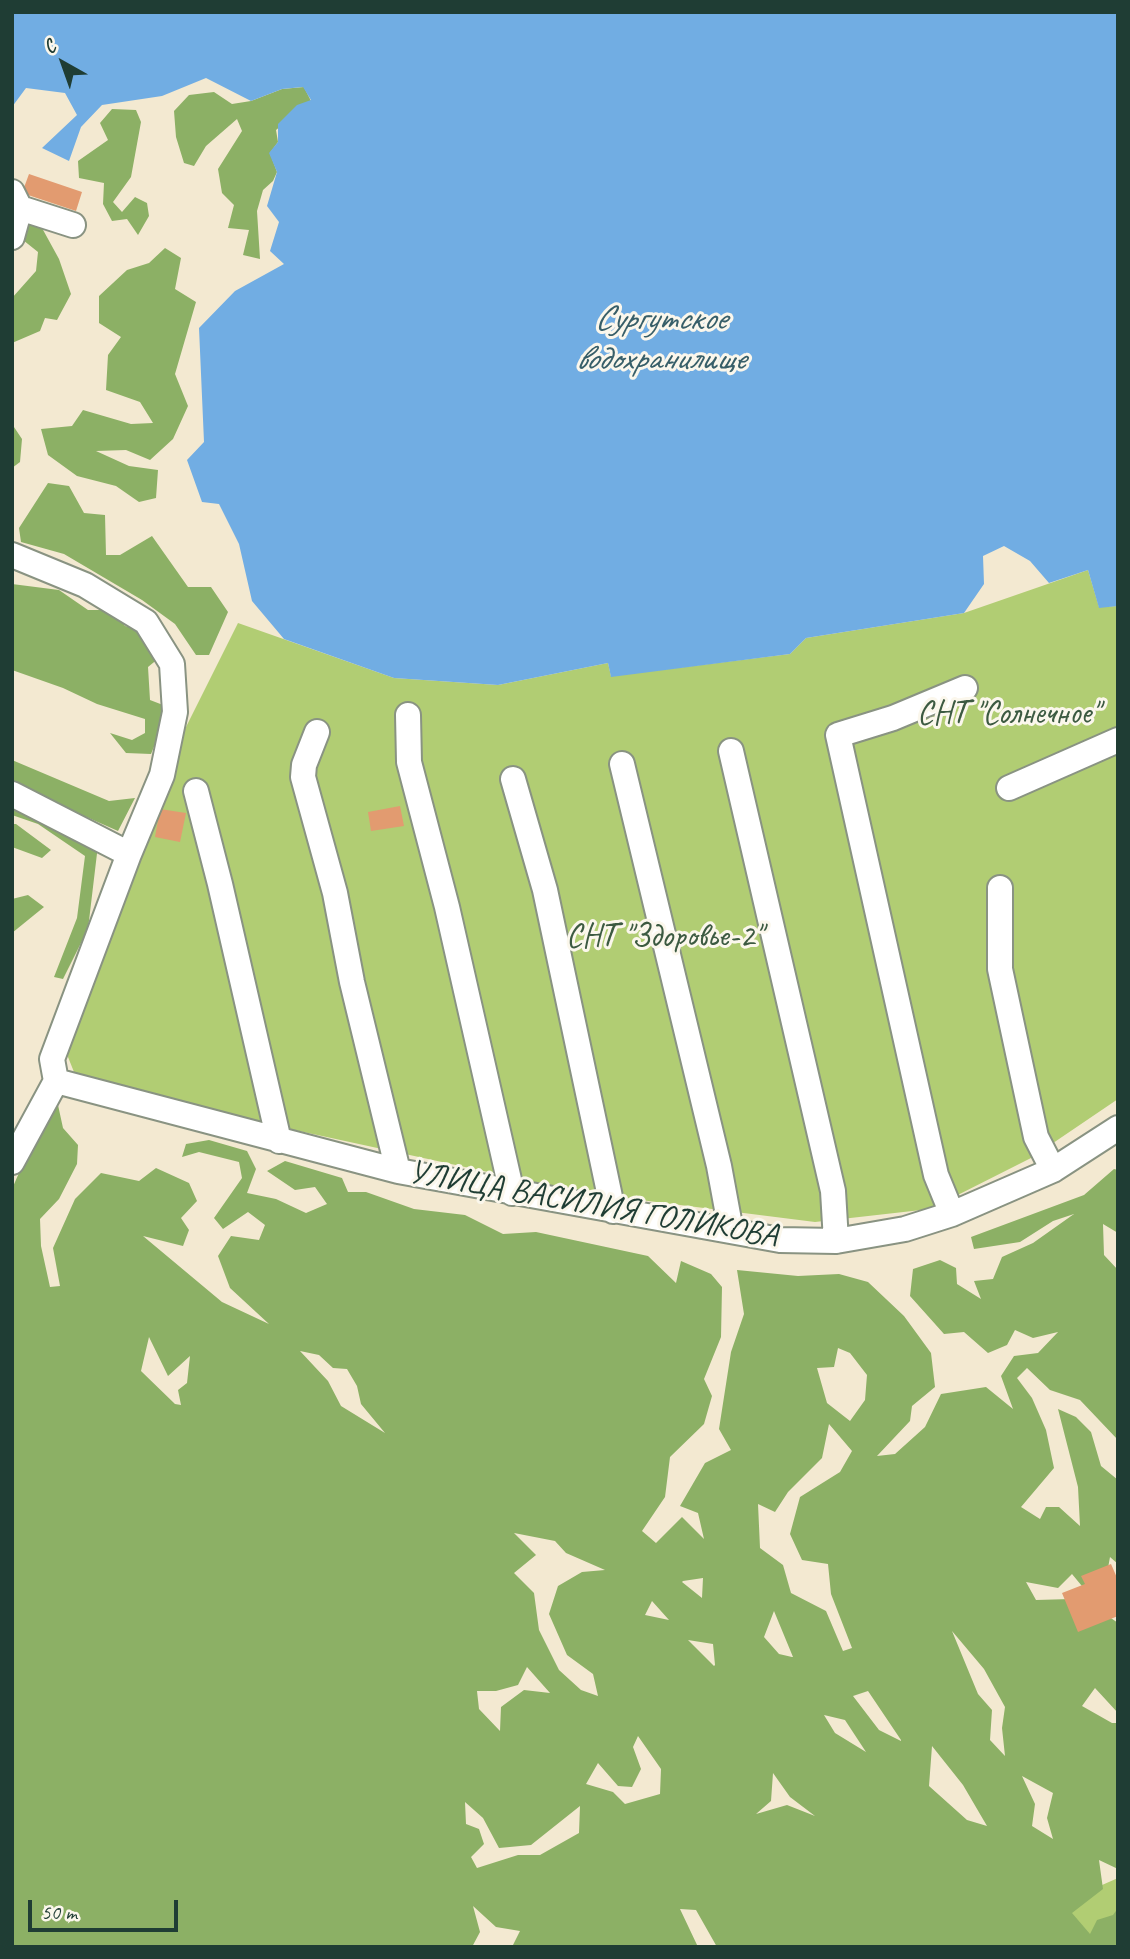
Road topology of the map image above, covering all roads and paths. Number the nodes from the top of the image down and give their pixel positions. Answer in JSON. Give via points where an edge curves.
{"nodes":[{"id":1,"x":16,"y":200,"type":"edge"},
{"id":2,"x":73,"y":225,"type":"dead end"},
{"id":3,"x":12,"y":237,"type":"edge"},
{"id":4,"x":12,"y":555,"type":"edge"},
{"id":5,"x":965,"y":688,"type":"dead end"},
{"id":6,"x":408,"y":715,"type":"dead end"},
{"id":7,"x":317,"y":732,"type":"dead end"},
{"id":8,"x":1118,"y":740,"type":"edge"},
{"id":9,"x":731,"y":751,"type":"dead end"},
{"id":10,"x":622,"y":764,"type":"dead end"},
{"id":11,"x":513,"y":779,"type":"dead end"},
{"id":12,"x":1009,"y":788,"type":"dead end"},
{"id":13,"x":195,"y":791,"type":"dead end"},
{"id":14,"x":12,"y":794,"type":"edge"},
{"id":15,"x":128,"y":854,"type":"junction"},
{"id":16,"x":1000,"y":888,"type":"dead end"},
{"id":17,"x":55,"y":1081,"type":"junction"},
{"id":18,"x":1118,"y":1128,"type":"edge"},
{"id":19,"x":279,"y":1140,"type":"junction"},
{"id":20,"x":12,"y":1163,"type":"edge"},
{"id":21,"x":1053,"y":1170,"type":"junction"},
{"id":22,"x":398,"y":1171,"type":"junction"},
{"id":23,"x":512,"y":1193,"type":"junction"},
{"id":24,"x":613,"y":1211,"type":"junction"},
{"id":25,"x":952,"y":1214,"type":"junction"},
{"id":26,"x":731,"y":1231,"type":"junction"},
{"id":27,"x":836,"y":1241,"type":"junction"}],
"edges":[{"from":1,"to":2,"type":"street"},
{"from":1,"to":3,"type":"street"},
{"from":4,"to":15,"type":"street","via":[[85,585],[146,622],[172,664],[175,712],[162,775]]},
{"from":5,"to":25,"type":"street","via":[[838,735],[936,1175]]},
{"from":6,"to":23,"type":"street","via":[[409,762]]},
{"from":7,"to":22,"type":"street","via":[[303,765],[303,777],[335,893]]},
{"from":8,"to":12,"type":"street"},
{"from":9,"to":27,"type":"street","via":[[833,1191]]},
{"from":10,"to":26,"type":"street"},
{"from":11,"to":24,"type":"street","via":[[545,890]]},
{"from":13,"to":19,"type":"street"},
{"from":14,"to":15,"type":"street"},
{"from":15,"to":17,"type":"street","via":[[52,1059]]},
{"from":16,"to":21,"type":"street","via":[[1000,969],[1036,1137]]},
{"from":17,"to":19,"type":"street","name":"УЛИЦА ВАСИЛИЯ ГОЛИКОВА"},
{"from":17,"to":20,"type":"street"},
{"from":18,"to":21,"type":"street","name":"УЛИЦА ВАСИЛИЯ ГОЛИКОВА"},
{"from":19,"to":22,"type":"street","name":"УЛИЦА ВАСИЛИЯ ГОЛИКОВА"},
{"from":21,"to":25,"type":"street","name":"УЛИЦА ВАСИЛИЯ ГОЛИКОВА"},
{"from":22,"to":23,"type":"street","name":"УЛИЦА ВАСИЛИЯ ГОЛИКОВА"},
{"from":23,"to":24,"type":"street","name":"УЛИЦА ВАСИЛИЯ ГОЛИКОВА"},
{"from":24,"to":26,"type":"street","name":"УЛИЦА ВАСИЛИЯ ГОЛИКОВА"},
{"from":25,"to":27,"type":"street","name":"УЛИЦА ВАСИЛИЯ ГОЛИКОВА","via":[[905,1230]]},
{"from":26,"to":27,"type":"street","name":"УЛИЦА ВАСИЛИЯ ГОЛИКОВА","via":[[780,1240]]}]}
